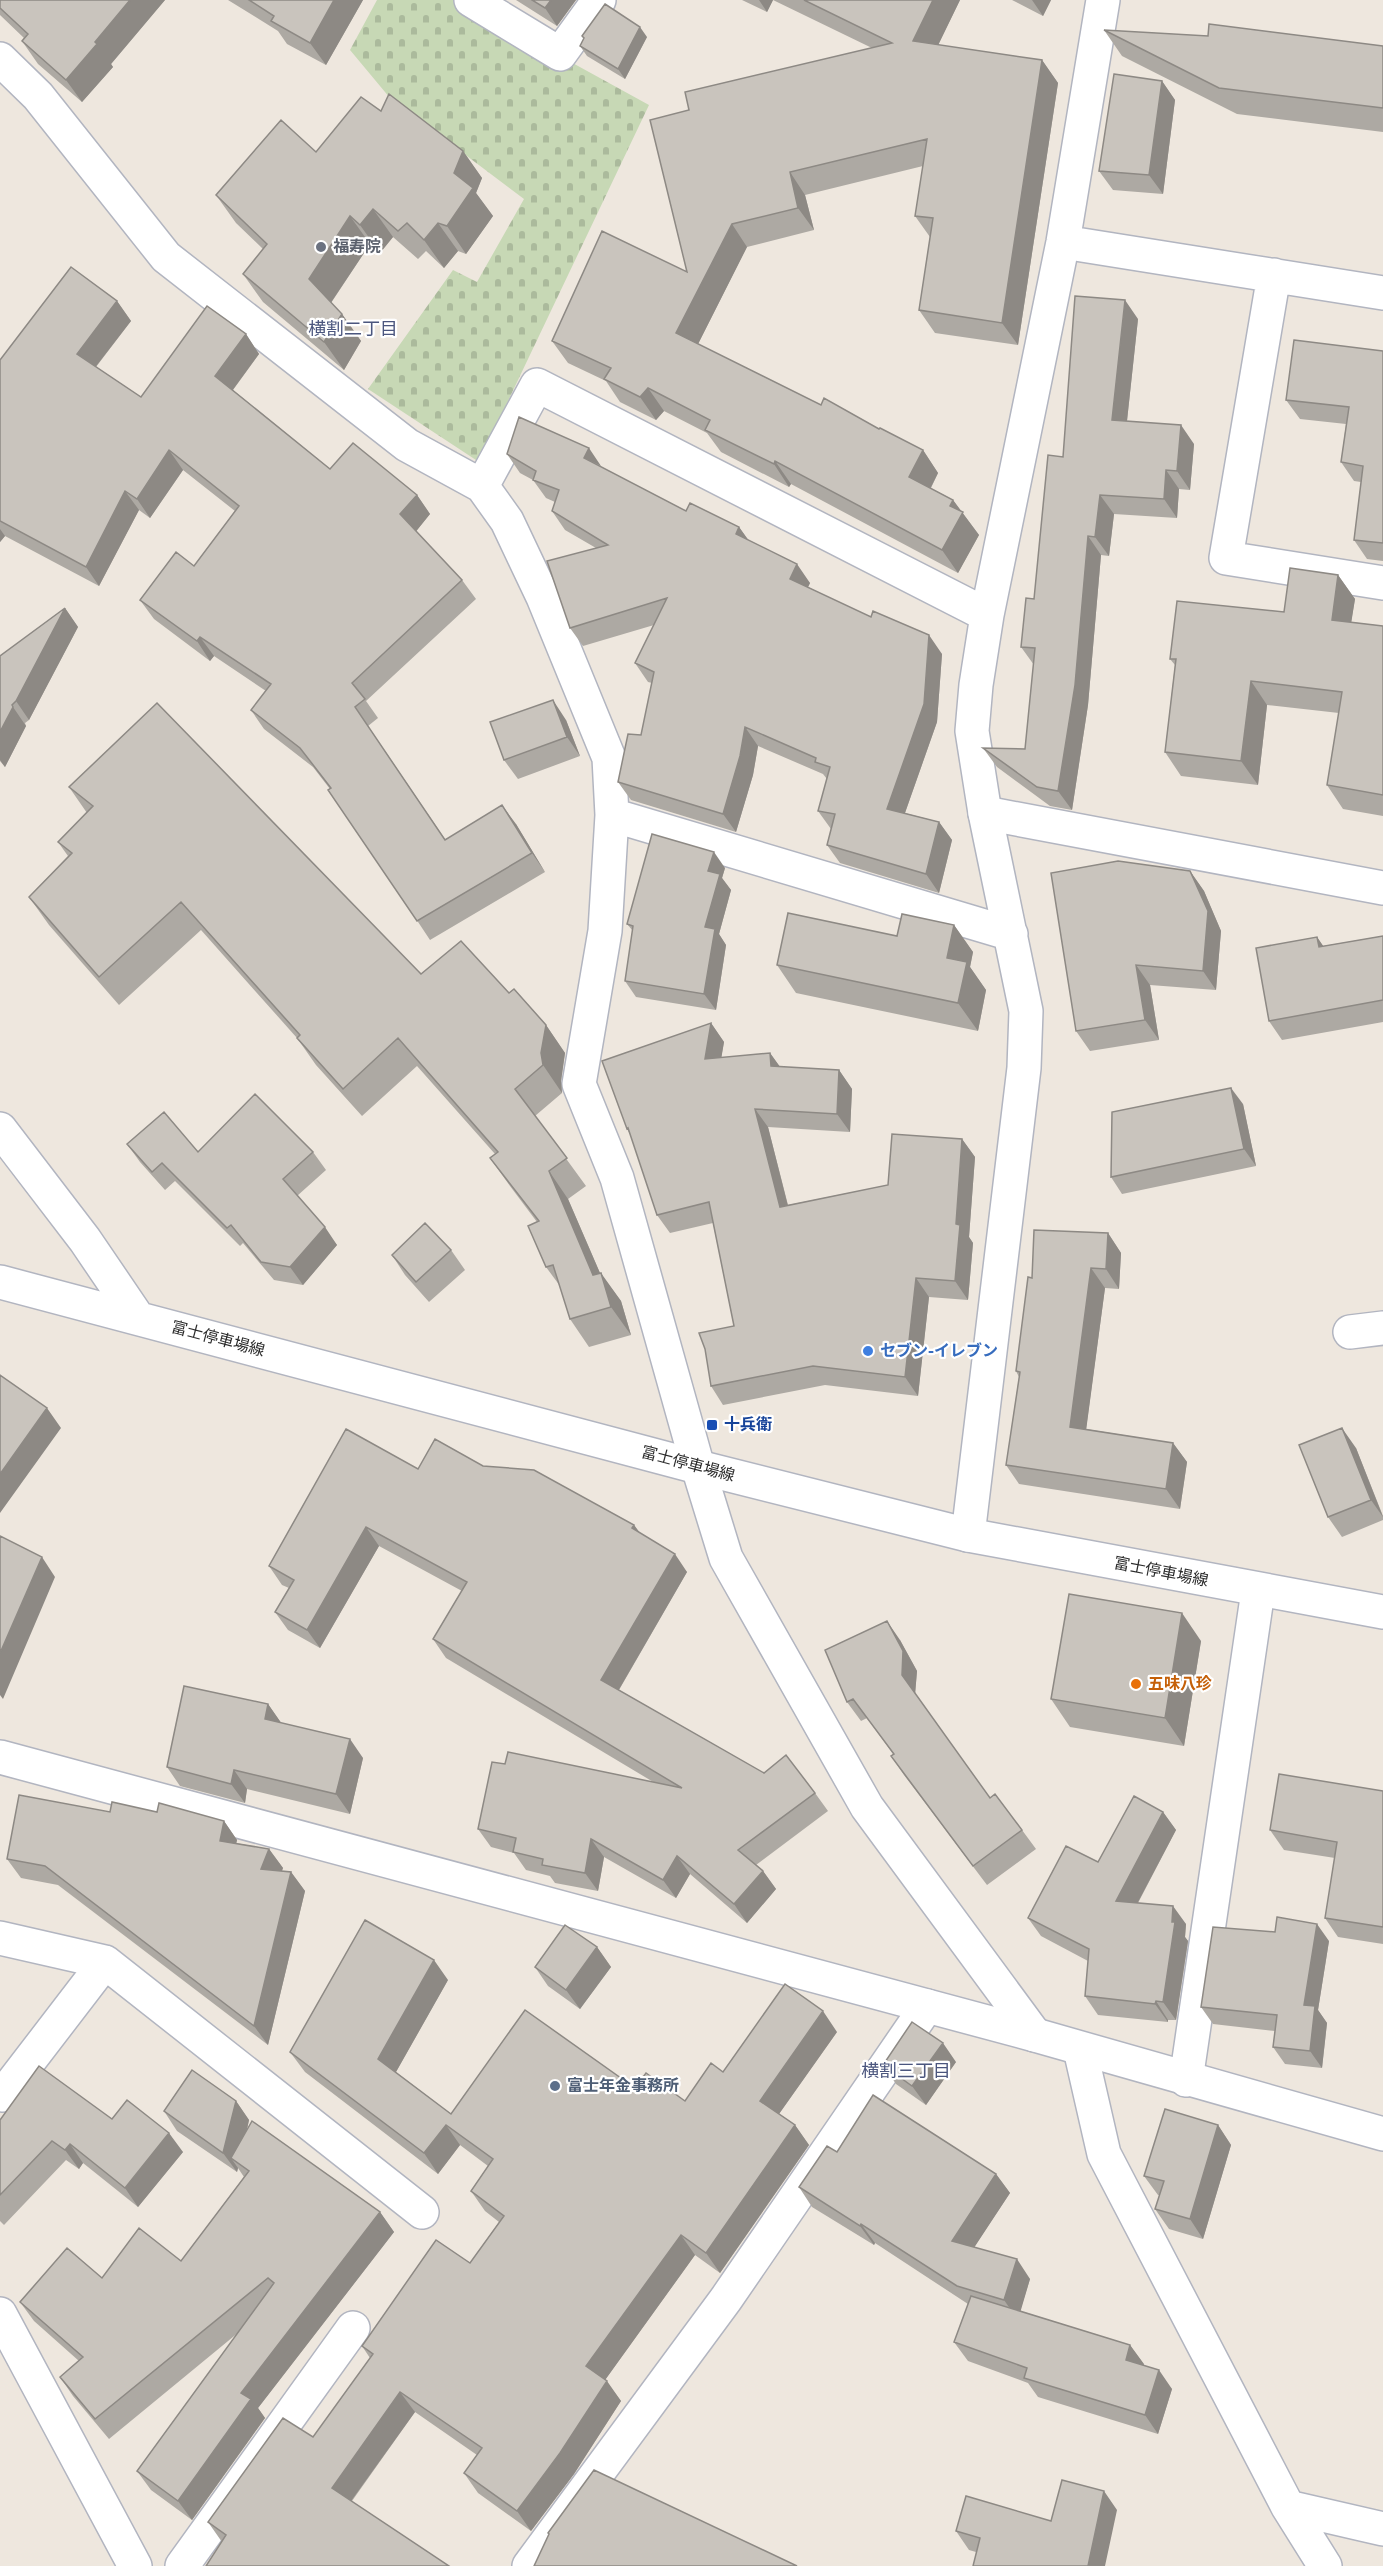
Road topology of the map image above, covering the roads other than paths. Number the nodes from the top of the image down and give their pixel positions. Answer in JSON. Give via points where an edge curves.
{"nodes":[{"id":1,"x":471,"y":0,"type":"edge"},
{"id":2,"x":599,"y":0,"type":"edge"},
{"id":3,"x":1104,"y":0,"type":"edge"},
{"id":4,"x":0,"y":59,"type":"edge"},
{"id":5,"x":1063,"y":242,"type":"junction"},
{"id":6,"x":1275,"y":275,"type":"junction"},
{"id":7,"x":1383,"y":293,"type":"edge"},
{"id":8,"x":482,"y":486,"type":"junction"},
{"id":9,"x":1383,"y":583,"type":"edge"},
{"id":10,"x":987,"y":615,"type":"junction"},
{"id":11,"x":985,"y":813,"type":"junction"},
{"id":12,"x":612,"y":815,"type":"junction"},
{"id":13,"x":1383,"y":888,"type":"edge"},
{"id":14,"x":1011,"y":934,"type":"junction"},
{"id":15,"x":0,"y":1129,"type":"edge"},
{"id":16,"x":0,"y":1282,"type":"edge"},
{"id":17,"x":138,"y":1318,"type":"junction"},
{"id":18,"x":1383,"y":1328,"type":"edge"},
{"id":19,"x":1350,"y":1332,"type":"dead end"},
{"id":20,"x":698,"y":1467,"type":"junction"},
{"id":21,"x":968,"y":1535,"type":"junction"},
{"id":22,"x":1258,"y":1590,"type":"junction"},
{"id":23,"x":1383,"y":1612,"type":"edge"},
{"id":24,"x":0,"y":1757,"type":"edge"},
{"id":25,"x":0,"y":1938,"type":"edge"},
{"id":26,"x":105,"y":1962,"type":"junction"},
{"id":27,"x":927,"y":2006,"type":"junction"},
{"id":28,"x":1035,"y":2035,"type":"junction"},
{"id":29,"x":1080,"y":2049,"type":"junction"},
{"id":30,"x":1186,"y":2080,"type":"junction"},
{"id":31,"x":3,"y":2095,"type":"dead end"},
{"id":32,"x":1383,"y":2134,"type":"edge"},
{"id":33,"x":422,"y":2212,"type":"dead end"},
{"id":34,"x":0,"y":2314,"type":"edge"},
{"id":35,"x":353,"y":2328,"type":"dead end"},
{"id":36,"x":1288,"y":2507,"type":"junction"},
{"id":37,"x":1383,"y":2529,"type":"edge"},
{"id":38,"x":135,"y":2566,"type":"edge"},
{"id":39,"x":182,"y":2566,"type":"edge"},
{"id":40,"x":529,"y":2566,"type":"edge"},
{"id":41,"x":1325,"y":2566,"type":"edge"}],
"edges":[{"from":1,"to":2,"type":"street","via":[[560,54]]},
{"from":3,"to":5,"type":"street"},
{"from":4,"to":8,"type":"street","via":[[38,96],[166,257],[407,445]]},
{"from":5,"to":6,"type":"street"},
{"from":5,"to":10,"type":"street"},
{"from":6,"to":7,"type":"street"},
{"from":6,"to":9,"type":"street","via":[[1226,558]]},
{"from":8,"to":10,"type":"street","via":[[537,385]]},
{"from":8,"to":12,"type":"street","via":[[507,521],[543,597],[609,758]]},
{"from":10,"to":11,"type":"street","via":[[972,730]]},
{"from":11,"to":13,"type":"street"},
{"from":11,"to":14,"type":"street"},
{"from":12,"to":14,"type":"street"},
{"from":12,"to":20,"type":"street","via":[[605,931],[579,1084],[617,1178]]},
{"from":14,"to":21,"type":"street","via":[[1026,1011],[1024,1068]]},
{"from":15,"to":17,"type":"street","via":[[85,1240]]},
{"from":16,"to":17,"type":"street","name":"富士停車場線"},
{"from":17,"to":20,"type":"street","name":"富士停車場線"},
{"from":18,"to":19,"type":"street"},
{"from":20,"to":21,"type":"street","name":"富士停車場線"},
{"from":20,"to":28,"type":"street","via":[[726,1558],[867,1807]]},
{"from":21,"to":22,"type":"street","name":"富士停車場線"},
{"from":22,"to":23,"type":"street","name":"富士停車場線"},
{"from":22,"to":30,"type":"street"},
{"from":24,"to":27,"type":"street"},
{"from":25,"to":26,"type":"street"},
{"from":26,"to":31,"type":"street"},
{"from":26,"to":33,"type":"street"},
{"from":27,"to":28,"type":"street"},
{"from":27,"to":40,"type":"street","via":[[726,2299]]},
{"from":28,"to":29,"type":"street"},
{"from":29,"to":30,"type":"street"},
{"from":29,"to":36,"type":"street","via":[[1104,2154]]},
{"from":30,"to":32,"type":"street"},
{"from":34,"to":38,"type":"street"},
{"from":35,"to":39,"type":"street"},
{"from":36,"to":37,"type":"street"},
{"from":36,"to":41,"type":"street"}]}
